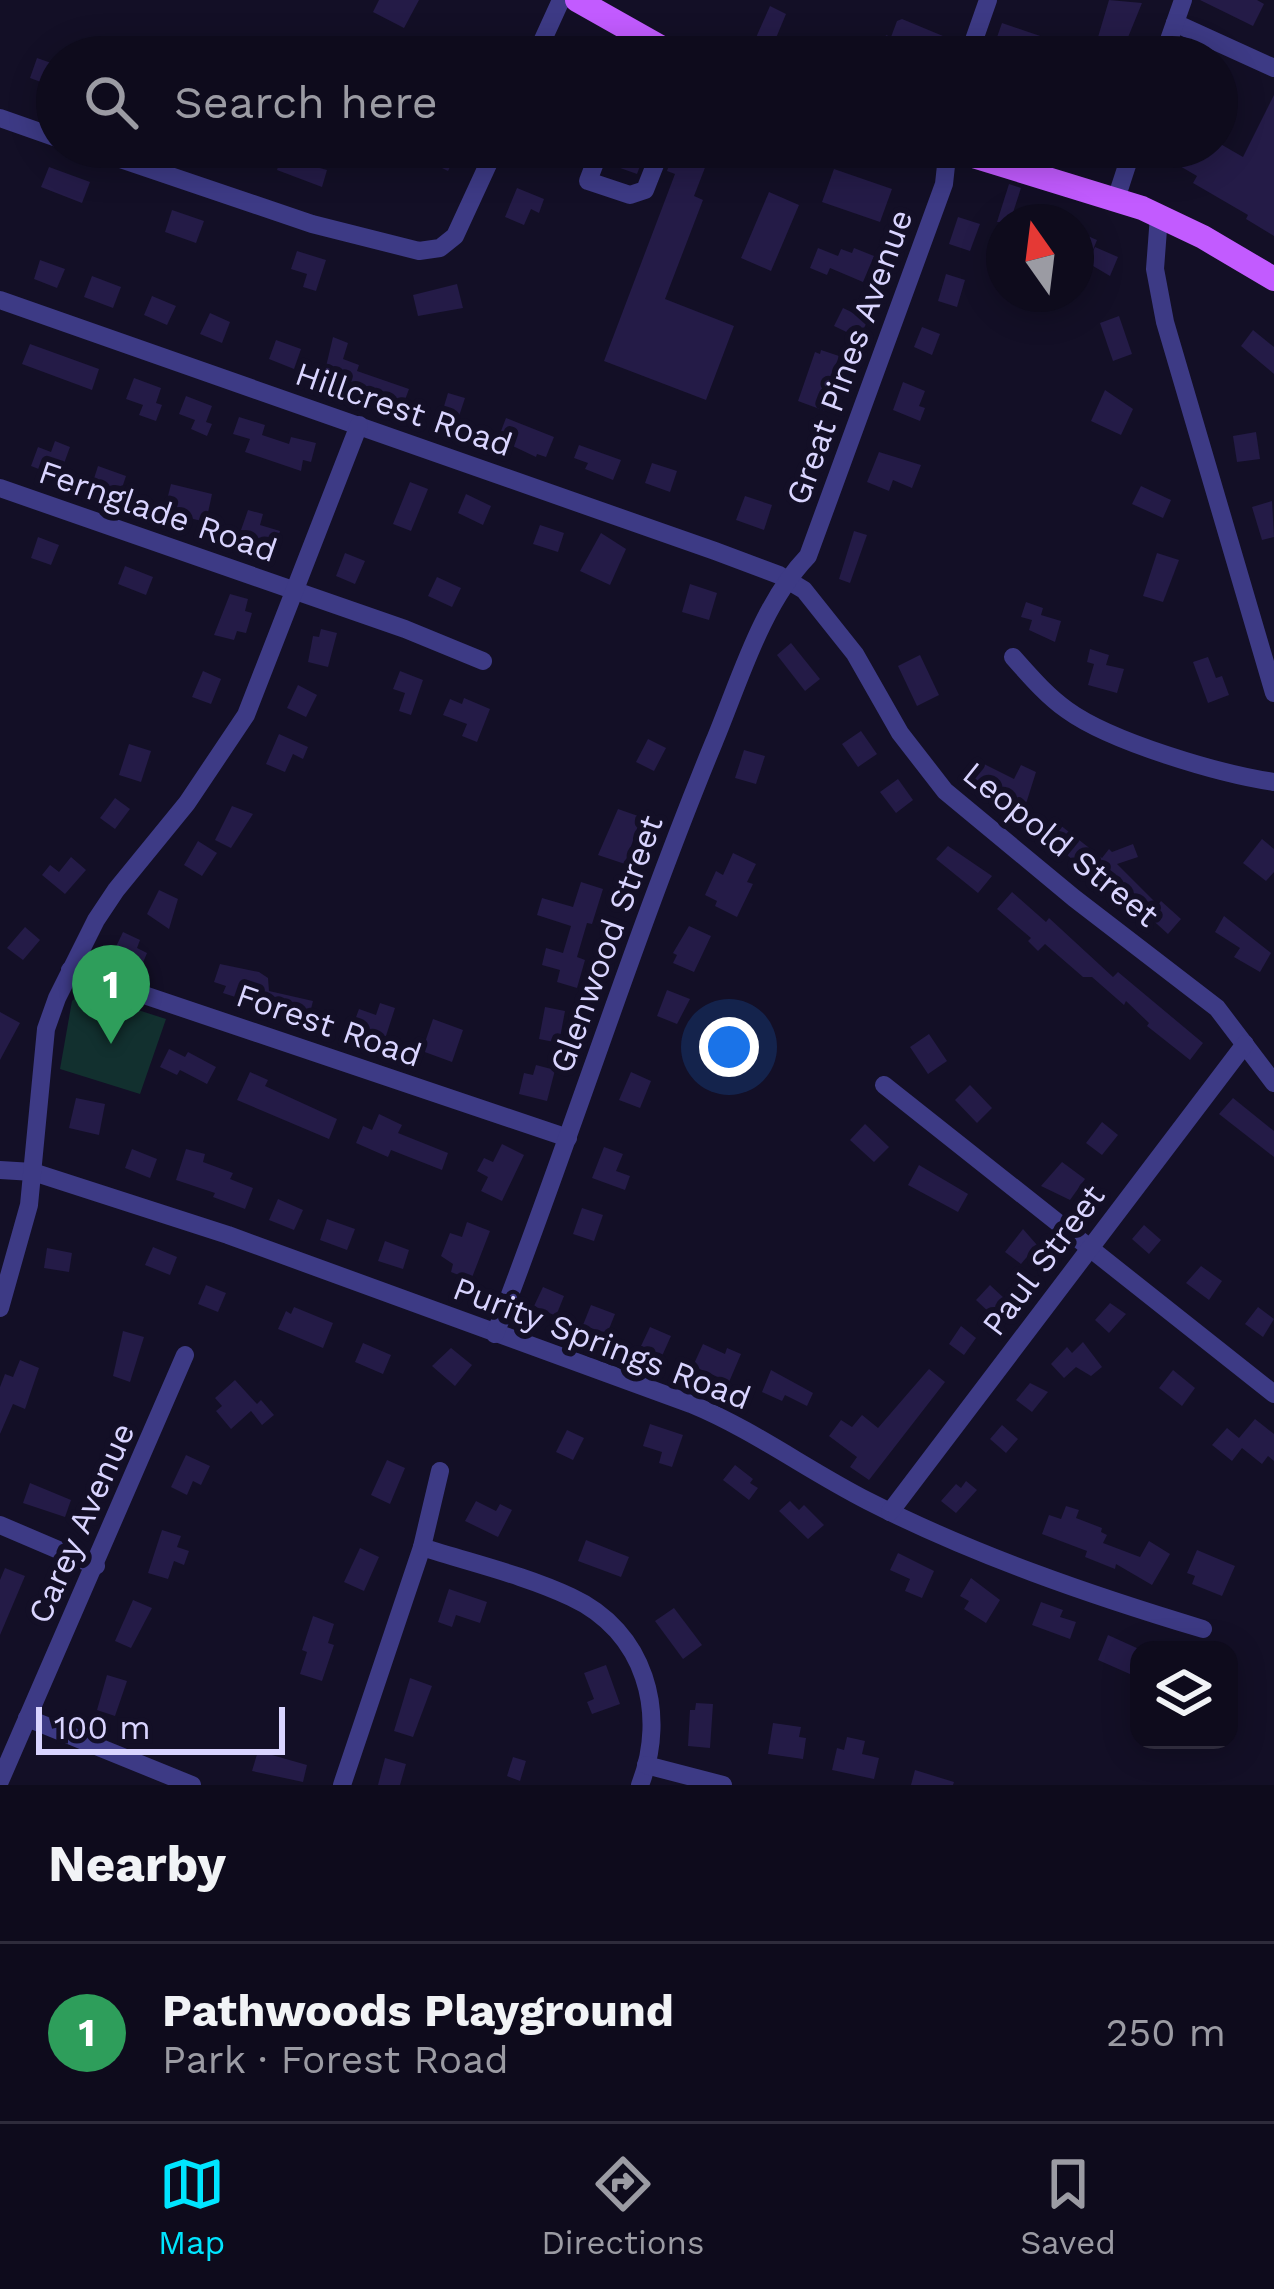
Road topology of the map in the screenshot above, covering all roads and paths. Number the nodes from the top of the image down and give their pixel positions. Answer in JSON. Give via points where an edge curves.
{"nodes":[{"id":1,"x":561,"y":0,"type":"edge"},
{"id":2,"x":988,"y":0,"type":"edge"},
{"id":3,"x":1183,"y":0,"type":"edge"},
{"id":4,"x":585,"y":2,"type":"edge"},
{"id":5,"x":1174,"y":23,"type":"junction"},
{"id":6,"x":545,"y":36,"type":"edge"},
{"id":7,"x":624,"y":36,"type":"edge"},
{"id":8,"x":975,"y":36,"type":"edge"},
{"id":9,"x":1169,"y":36,"type":"edge"},
{"id":10,"x":1203,"y":36,"type":"edge"},
{"id":11,"x":1238,"y":52,"type":"edge"},
{"id":12,"x":1274,"y":68,"type":"edge"},
{"id":13,"x":0,"y":118,"type":"edge"},
{"id":14,"x":36,"y":131,"type":"edge"},
{"id":15,"x":147,"y":168,"type":"edge"},
{"id":16,"x":486,"y":168,"type":"edge"},
{"id":17,"x":593,"y":168,"type":"edge"},
{"id":18,"x":654,"y":168,"type":"edge"},
{"id":19,"x":945,"y":168,"type":"edge"},
{"id":20,"x":1015,"y":168,"type":"edge"},
{"id":21,"x":1126,"y":168,"type":"edge"},
{"id":22,"x":1116,"y":199,"type":"junction"},
{"id":23,"x":1159,"y":216,"type":"junction"},
{"id":24,"x":1274,"y":279,"type":"edge"},
{"id":25,"x":0,"y":300,"type":"edge"},
{"id":26,"x":359,"y":425,"type":"junction"},
{"id":27,"x":0,"y":488,"type":"edge"},
{"id":28,"x":786,"y":578,"type":"junction"},
{"id":29,"x":297,"y":592,"type":"junction"},
{"id":30,"x":1013,"y":657,"type":"dead end"},
{"id":31,"x":483,"y":661,"type":"dead end"},
{"id":32,"x":1274,"y":693,"type":"edge"},
{"id":33,"x":1274,"y":782,"type":"edge"},
{"id":34,"x":70,"y":970,"type":"junction"},
{"id":35,"x":1245,"y":1044,"type":"junction"},
{"id":36,"x":1274,"y":1083,"type":"edge"},
{"id":37,"x":884,"y":1085,"type":"dead end"},
{"id":38,"x":568,"y":1138,"type":"junction"},
{"id":39,"x":0,"y":1170,"type":"edge"},
{"id":40,"x":32,"y":1172,"type":"junction"},
{"id":41,"x":1089,"y":1249,"type":"junction"},
{"id":42,"x":0,"y":1308,"type":"edge"},
{"id":43,"x":495,"y":1334,"type":"junction"},
{"id":44,"x":185,"y":1354,"type":"dead end"},
{"id":45,"x":1274,"y":1394,"type":"edge"},
{"id":46,"x":440,"y":1471,"type":"dead end"},
{"id":47,"x":890,"y":1512,"type":"junction"},
{"id":48,"x":0,"y":1525,"type":"edge"},
{"id":49,"x":422,"y":1547,"type":"junction"},
{"id":50,"x":96,"y":1565,"type":"junction"},
{"id":51,"x":1203,"y":1629,"type":"dead end"},
{"id":52,"x":27,"y":1718,"type":"junction"},
{"id":53,"x":643,"y":1775,"type":"edge"},
{"id":54,"x":0,"y":1781,"type":"edge"},
{"id":55,"x":192,"y":1785,"type":"edge"},
{"id":56,"x":342,"y":1785,"type":"edge"},
{"id":57,"x":724,"y":1785,"type":"edge"}],
"edges":[{"from":1,"to":6,"type":"street"},
{"from":2,"to":8,"type":"street"},
{"from":3,"to":5,"type":"street"},
{"from":4,"to":7,"type":"main road"},
{"from":5,"to":9,"type":"street"},
{"from":5,"to":10,"type":"street"},
{"from":11,"to":12,"type":"street"},
{"from":13,"to":14,"type":"street"},
{"from":15,"to":16,"type":"street","via":[[418,251],[455,236]]},
{"from":17,"to":18,"type":"street","via":[[588,181],[630,195],[645,190]]},
{"from":19,"to":28,"type":"street","name":"Great Pines Avenue","via":[[808,556]]},
{"from":20,"to":22,"type":"main road"},
{"from":21,"to":22,"type":"street"},
{"from":22,"to":23,"type":"main road"},
{"from":23,"to":24,"type":"main road"},
{"from":23,"to":32,"type":"street","via":[[1155,269],[1165,322]]},
{"from":25,"to":26,"type":"street","name":"Hillcrest Road"},
{"from":26,"to":28,"type":"street","name":"Hillcrest Road"},
{"from":26,"to":29,"type":"street"},
{"from":27,"to":29,"type":"street","name":"Fernglade Road"},
{"from":28,"to":35,"type":"street","name":"Leopold Street","via":[[826,615],[945,791],[1217,1007]]},
{"from":28,"to":38,"type":"street","name":"Glenwood Street","via":[[672,843]]},
{"from":29,"to":31,"type":"street","name":"Fernglade Road"},
{"from":29,"to":34,"type":"street","via":[[236,734],[116,890]]},
{"from":30,"to":33,"type":"street","via":[[1089,724]]},
{"from":34,"to":38,"type":"street","name":"Forest Road"},
{"from":34,"to":40,"type":"street","via":[[46,1029]]},
{"from":35,"to":36,"type":"street","name":"Leopold Street"},
{"from":35,"to":41,"type":"street","name":"Paul Street"},
{"from":37,"to":41,"type":"street"},
{"from":38,"to":43,"type":"street","name":"Glenwood Street"},
{"from":39,"to":40,"type":"street","name":"Purity Springs Road"},
{"from":40,"to":42,"type":"street","via":[[23,1237]]},
{"from":40,"to":43,"type":"street","name":"Purity Springs Road"},
{"from":41,"to":45,"type":"street"},
{"from":41,"to":47,"type":"street","name":"Paul Street"},
{"from":43,"to":47,"type":"street","name":"Purity Springs Road","via":[[735,1423]]},
{"from":44,"to":50,"type":"street","name":"Carey Avenue"},
{"from":46,"to":49,"type":"street"},
{"from":47,"to":51,"type":"street","name":"Purity Springs Road"},
{"from":48,"to":50,"type":"street"},
{"from":49,"to":53,"type":"street","via":[[599,1613],[648,1681],[653,1714]]},
{"from":49,"to":56,"type":"street"},
{"from":50,"to":52,"type":"street","name":"Carey Avenue"},
{"from":52,"to":54,"type":"street","name":"Carey Avenue"},
{"from":52,"to":55,"type":"street"},
{"from":53,"to":57,"type":"street"}]}
